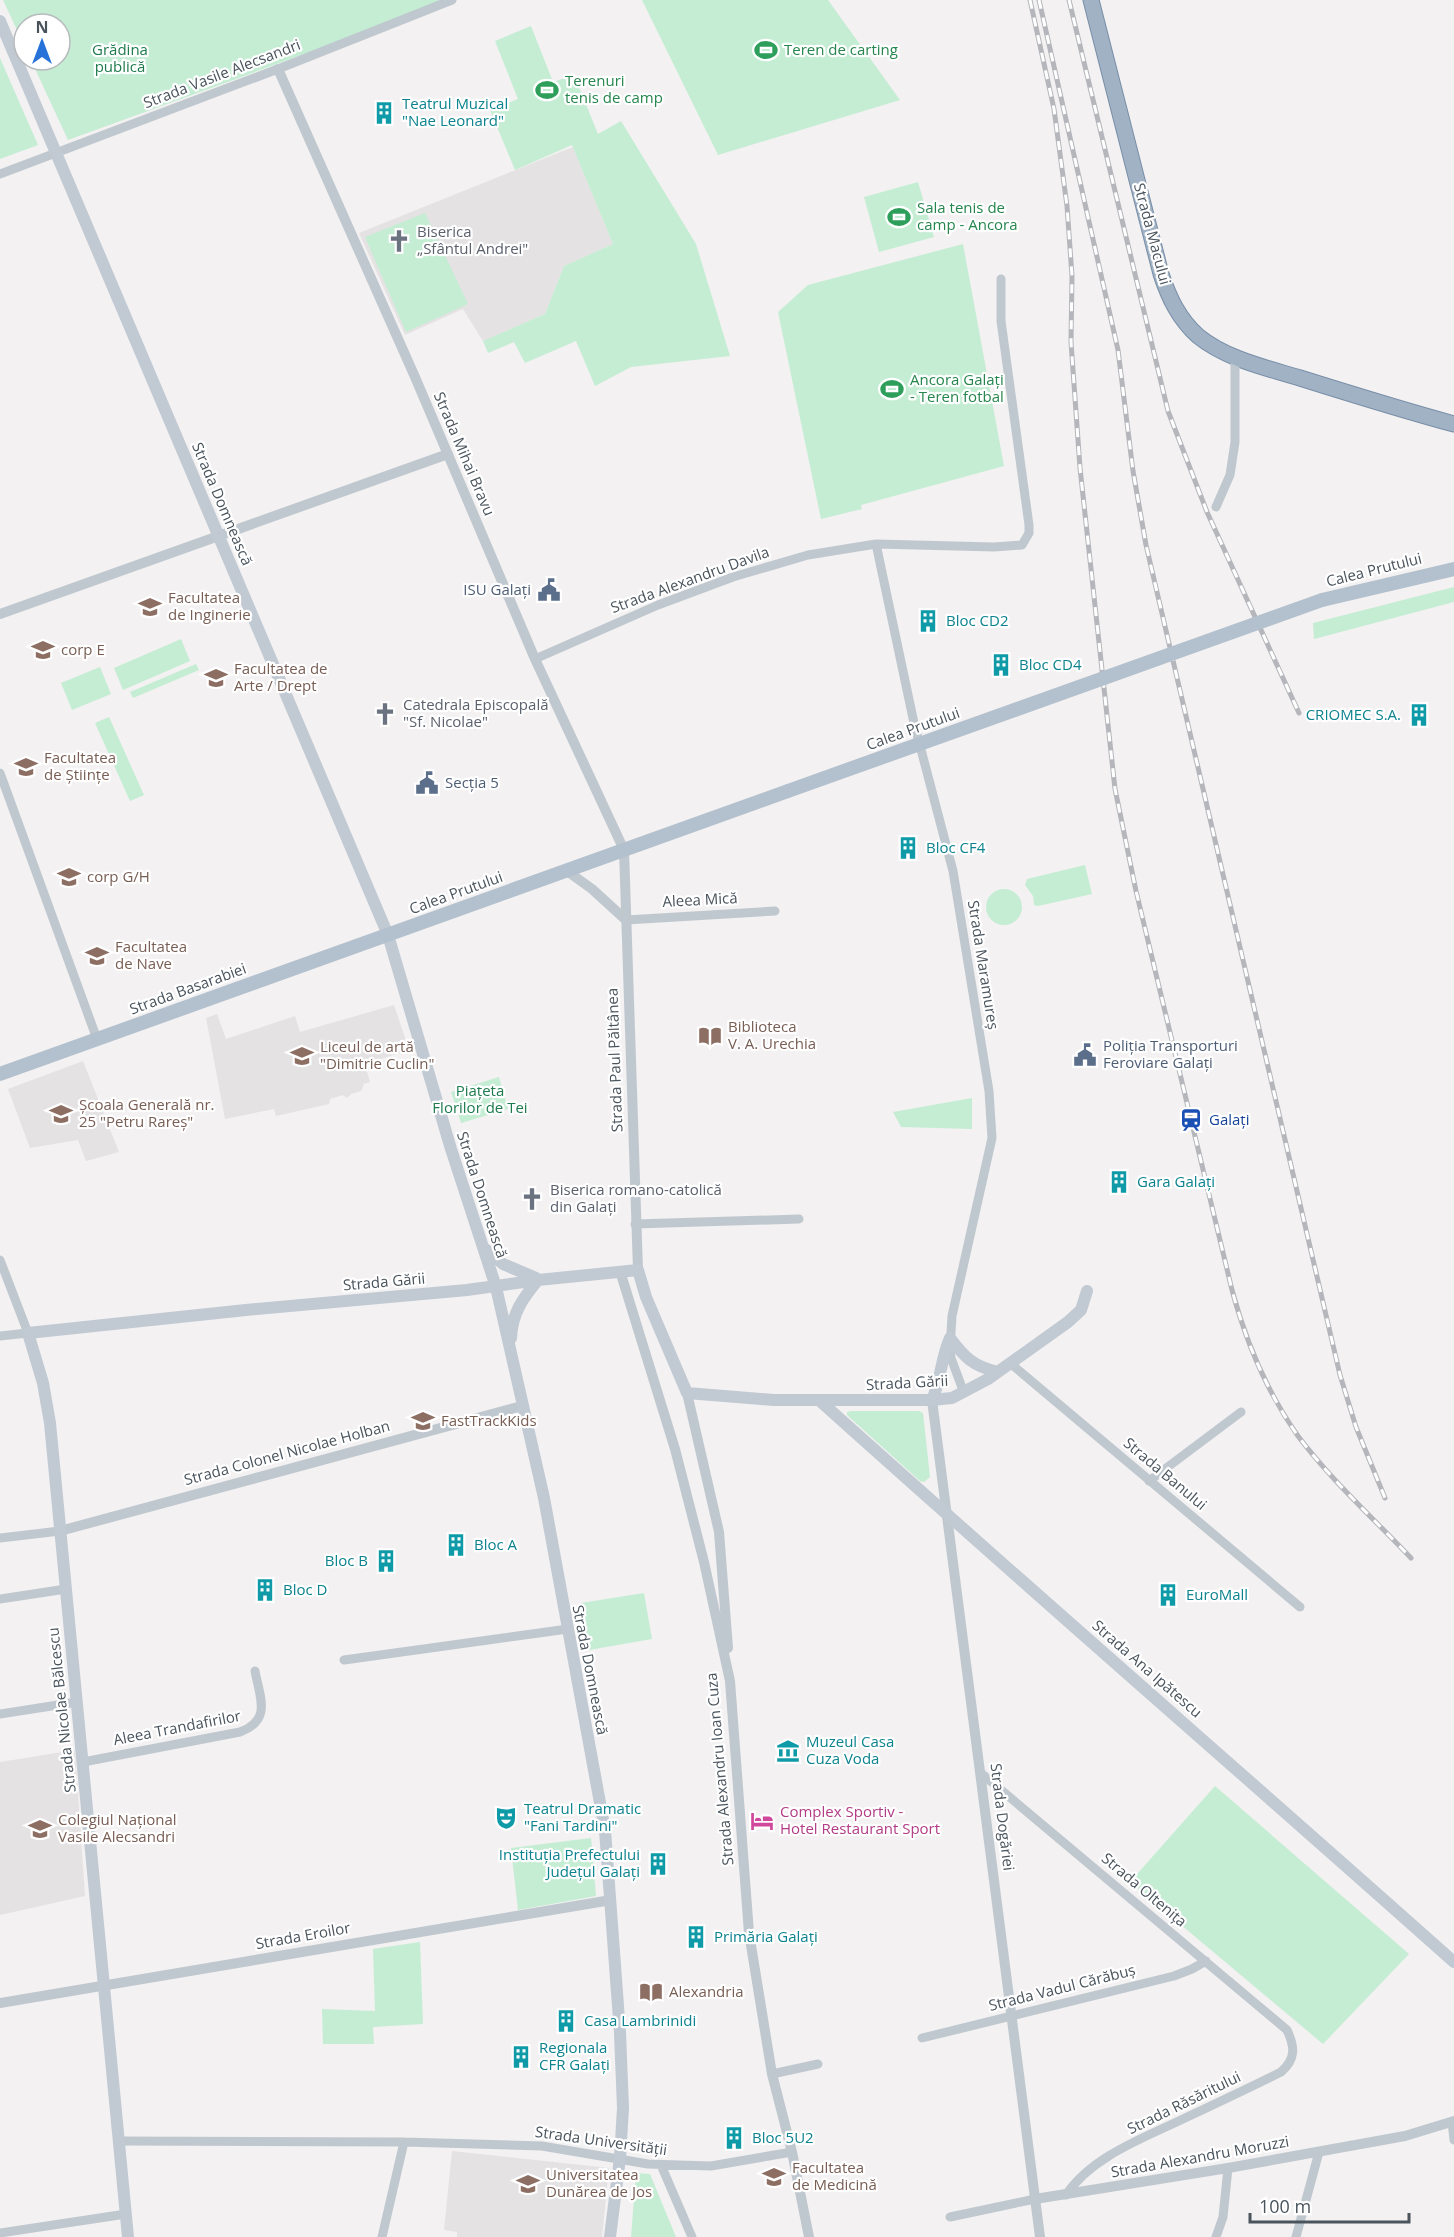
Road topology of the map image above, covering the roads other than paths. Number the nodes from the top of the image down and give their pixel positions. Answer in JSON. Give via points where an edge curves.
{"nodes":[{"id":1,"x":452,"y":0,"type":"edge"},
{"id":2,"x":1091,"y":0,"type":"edge"},
{"id":3,"x":0,"y":21,"type":"edge"},
{"id":4,"x":278,"y":69,"type":"junction"},
{"id":5,"x":55,"y":153,"type":"junction"},
{"id":6,"x":0,"y":174,"type":"edge"},
{"id":7,"x":1001,"y":279,"type":"dead end"},
{"id":8,"x":1235,"y":356,"type":"junction"},
{"id":9,"x":1454,"y":424,"type":"edge"},
{"id":10,"x":447,"y":454,"type":"junction"},
{"id":11,"x":1216,"y":507,"type":"dead end"},
{"id":12,"x":218,"y":535,"type":"junction"},
{"id":13,"x":876,"y":544,"type":"junction"},
{"id":14,"x":1454,"y":568,"type":"edge"},
{"id":15,"x":0,"y":614,"type":"edge"},
{"id":16,"x":535,"y":659,"type":"junction"},
{"id":17,"x":0,"y":773,"type":"edge"},
{"id":18,"x":624,"y":850,"type":"junction"},
{"id":19,"x":567,"y":871,"type":"junction"},
{"id":20,"x":775,"y":911,"type":"dead end"},
{"id":21,"x":626,"y":920,"type":"junction"},
{"id":22,"x":388,"y":935,"type":"junction"},
{"id":23,"x":97,"y":1039,"type":"junction"},
{"id":24,"x":0,"y":1074,"type":"edge"},
{"id":25,"x":799,"y":1219,"type":"dead end"},
{"id":26,"x":635,"y":1224,"type":"junction"},
{"id":27,"x":483,"y":1247,"type":"junction"},
{"id":28,"x":0,"y":1260,"type":"edge"},
{"id":29,"x":638,"y":1270,"type":"junction"},
{"id":30,"x":620,"y":1271,"type":"junction"},
{"id":31,"x":538,"y":1280,"type":"junction"},
{"id":32,"x":496,"y":1287,"type":"junction"},
{"id":33,"x":1088,"y":1291,"type":"dead end"},
{"id":34,"x":28,"y":1334,"type":"junction"},
{"id":35,"x":0,"y":1336,"type":"edge"},
{"id":36,"x":951,"y":1338,"type":"junction"},
{"id":37,"x":510,"y":1351,"type":"junction"},
{"id":38,"x":1010,"y":1363,"type":"junction"},
{"id":39,"x":998,"y":1372,"type":"junction"},
{"id":40,"x":687,"y":1393,"type":"junction"},
{"id":41,"x":964,"y":1393,"type":"junction"},
{"id":42,"x":819,"y":1400,"type":"junction"},
{"id":43,"x":932,"y":1400,"type":"junction"},
{"id":44,"x":522,"y":1406,"type":"junction"},
{"id":45,"x":1240,"y":1412,"type":"dead end"},
{"id":46,"x":1149,"y":1481,"type":"junction"},
{"id":47,"x":947,"y":1516,"type":"junction"},
{"id":48,"x":60,"y":1531,"type":"junction"},
{"id":49,"x":0,"y":1538,"type":"edge"},
{"id":50,"x":66,"y":1589,"type":"junction"},
{"id":51,"x":0,"y":1599,"type":"edge"},
{"id":52,"x":1300,"y":1607,"type":"dead end"},
{"id":53,"x":568,"y":1629,"type":"junction"},
{"id":54,"x":344,"y":1660,"type":"dead end"},
{"id":55,"x":255,"y":1671,"type":"dead end"},
{"id":56,"x":730,"y":1681,"type":"junction"},
{"id":57,"x":77,"y":1702,"type":"junction"},
{"id":58,"x":0,"y":1714,"type":"edge"},
{"id":59,"x":83,"y":1762,"type":"junction"},
{"id":60,"x":982,"y":1774,"type":"junction"},
{"id":61,"x":611,"y":1900,"type":"junction"},
{"id":62,"x":1206,"y":1960,"type":"junction"},
{"id":63,"x":1454,"y":1962,"type":"edge"},
{"id":64,"x":103,"y":1986,"type":"junction"},
{"id":65,"x":0,"y":2003,"type":"edge"},
{"id":66,"x":1012,"y":2016,"type":"junction"},
{"id":67,"x":1287,"y":2030,"type":"joint"},
{"id":68,"x":922,"y":2038,"type":"dead end"},
{"id":69,"x":818,"y":2064,"type":"dead end"},
{"id":70,"x":772,"y":2074,"type":"junction"},
{"id":71,"x":1453,"y":2122,"type":"edge"},
{"id":72,"x":1454,"y":2140,"type":"edge"},
{"id":73,"x":119,"y":2141,"type":"junction"},
{"id":74,"x":404,"y":2142,"type":"junction"},
{"id":75,"x":1319,"y":2151,"type":"junction"},
{"id":76,"x":792,"y":2152,"type":"junction"},
{"id":77,"x":620,"y":2158,"type":"junction"},
{"id":78,"x":661,"y":2165,"type":"junction"},
{"id":79,"x":1228,"y":2168,"type":"junction"},
{"id":80,"x":1066,"y":2195,"type":"junction"},
{"id":81,"x":1035,"y":2199,"type":"junction"},
{"id":82,"x":126,"y":2214,"type":"junction"},
{"id":83,"x":950,"y":2217,"type":"dead end"},
{"id":84,"x":0,"y":2234,"type":"edge"},
{"id":85,"x":128,"y":2237,"type":"edge"},
{"id":86,"x":382,"y":2237,"type":"edge"},
{"id":87,"x":610,"y":2237,"type":"edge"},
{"id":88,"x":692,"y":2237,"type":"edge"},
{"id":89,"x":809,"y":2237,"type":"edge"},
{"id":90,"x":1040,"y":2237,"type":"edge"},
{"id":91,"x":1216,"y":2237,"type":"edge"},
{"id":92,"x":1296,"y":2237,"type":"edge"}],
"edges":[{"from":1,"to":4,"type":"street","name":"Strada Vasile Alecsandri"},
{"from":2,"to":8,"type":"highway","name":"Strada Macului","via":[[1167,293],[1187,326]]},
{"from":3,"to":5,"type":"main road","name":"Strada Domnească"},
{"from":4,"to":5,"type":"street","name":"Strada Vasile Alecsandri"},
{"from":4,"to":10,"type":"street","name":"Strada Mihai Bravu"},
{"from":5,"to":6,"type":"street","name":"Strada Vasile Alecsandri"},
{"from":5,"to":12,"type":"main road","name":"Strada Domnească"},
{"from":7,"to":13,"type":"street","name":"Strada Alexandru Davila","via":[[1002,321],[1029,525],[1027,539],[1016,547]]},
{"from":8,"to":9,"type":"highway","name":"Strada Macului"},
{"from":8,"to":11,"type":"street","via":[[1235,442],[1230,476]]},
{"from":10,"to":12,"type":"street"},
{"from":10,"to":16,"type":"street","name":"Strada Mihai Bravu"},
{"from":12,"to":15,"type":"street"},
{"from":12,"to":22,"type":"main road","name":"Strada Domnească"},
{"from":13,"to":16,"type":"street","name":"Strada Alexandru Davila","via":[[808,555],[733,577]]},
{"from":13,"to":36,"type":"street","name":"Strada Maramureș","via":[[914,723],[953,870],[991,1111],[992,1138],[962,1263]]},
{"from":14,"to":18,"type":"main road","name":"Calea Prutului","bridge":true,"via":[[1322,600]]},
{"from":16,"to":18,"type":"street","name":"Strada Mihai Bravu"},
{"from":17,"to":23,"type":"street"},
{"from":18,"to":19,"type":"main road","name":"Calea Prutului"},
{"from":18,"to":21,"type":"street","name":"Strada Paul Păltânea"},
{"from":19,"to":21,"type":"street"},
{"from":19,"to":22,"type":"main road","name":"Calea Prutului"},
{"from":20,"to":21,"type":"street","name":"Aleea Mică"},
{"from":21,"to":26,"type":"street","name":"Strada Paul Păltânea"},
{"from":22,"to":23,"type":"main road","name":"Strada Basarabiei"},
{"from":22,"to":27,"type":"main road","name":"Strada Domnească"},
{"from":23,"to":24,"type":"main road","name":"Strada Basarabiei"},
{"from":25,"to":26,"type":"street"},
{"from":26,"to":29,"type":"street","name":"Strada Paul Păltânea"},
{"from":27,"to":31,"type":"main road","via":[[504,1264]]},
{"from":27,"to":32,"type":"main road","name":"Strada Domnească"},
{"from":28,"to":34,"type":"street","name":"Strada Nicolae Bălcescu"},
{"from":29,"to":30,"type":"main road","name":"Strada Gării"},
{"from":29,"to":40,"type":"main road"},
{"from":30,"to":31,"type":"main road","name":"Strada Gării"},
{"from":30,"to":56,"type":"street","name":"Strada Alexandru Ioan Cuza","via":[[675,1449]]},
{"from":31,"to":32,"type":"main road","name":"Strada Gării"},
{"from":31,"to":37,"type":"main road","via":[[517,1309]]},
{"from":32,"to":34,"type":"main road","name":"Strada Gării"},
{"from":32,"to":37,"type":"main road","name":"Strada Domnească"},
{"from":33,"to":38,"type":"main road","name":"Strada Gării","via":[[1081,1310],[1068,1322]]},
{"from":34,"to":35,"type":"street","name":"Strada Gării"},
{"from":34,"to":48,"type":"main road","name":"Strada Nicolae Bălcescu","via":[[47,1405]]},
{"from":36,"to":39,"type":"main road","via":[[975,1365]]},
{"from":36,"to":41,"type":"street","name":"Strada Maramureș","via":[[951,1358]]},
{"from":36,"to":43,"type":"main road"},
{"from":37,"to":44,"type":"main road","name":"Strada Domnească"},
{"from":38,"to":39,"type":"main road","name":"Strada Gării"},
{"from":38,"to":46,"type":"street","name":"Strada Banului"},
{"from":39,"to":41,"type":"main road","name":"Strada Gării"},
{"from":40,"to":42,"type":"main road","name":"Strada Gării"},
{"from":40,"to":56,"type":"street","via":[[719,1532]]},
{"from":41,"to":43,"type":"main road","name":"Strada Gării"},
{"from":42,"to":43,"type":"main road","name":"Strada Gării"},
{"from":42,"to":47,"type":"main road","name":"Strada Ana Ipătescu"},
{"from":43,"to":47,"type":"street","name":"Strada Dogăriei"},
{"from":44,"to":48,"type":"street","name":"Strada Colonel Nicolae Holban"},
{"from":44,"to":53,"type":"main road","name":"Strada Domnească"},
{"from":45,"to":46,"type":"street"},
{"from":46,"to":52,"type":"street","name":"Strada Banului"},
{"from":47,"to":60,"type":"street","name":"Strada Dogăriei"},
{"from":47,"to":63,"type":"main road","name":"Strada Ana Ipătescu"},
{"from":48,"to":49,"type":"street"},
{"from":48,"to":50,"type":"main road","name":"Strada Nicolae Bălcescu"},
{"from":50,"to":51,"type":"street"},
{"from":50,"to":57,"type":"main road","name":"Strada Nicolae Bălcescu"},
{"from":53,"to":54,"type":"street"},
{"from":53,"to":61,"type":"main road","name":"Strada Domnească","via":[[604,1824]]},
{"from":55,"to":59,"type":"street","name":"Aleea Trandafirilor","via":[[262,1710],[252,1728]]},
{"from":56,"to":70,"type":"street","name":"Strada Alexandru Ioan Cuza","via":[[749,1933]]},
{"from":57,"to":58,"type":"street"},
{"from":57,"to":59,"type":"main road","name":"Strada Nicolae Bălcescu"},
{"from":59,"to":64,"type":"main road","name":"Strada Nicolae Bălcescu"},
{"from":60,"to":62,"type":"street","name":"Strada Oltenița"},
{"from":60,"to":66,"type":"street","name":"Strada Dogăriei"},
{"from":61,"to":64,"type":"street","name":"Strada Eroilor"},
{"from":61,"to":77,"type":"main road","name":"Strada Domnească","via":[[623,2099]]},
{"from":62,"to":66,"type":"street","name":"Strada Vadul Cărăbuș","via":[[1174,1976]]},
{"from":62,"to":67,"type":"street","name":"Strada Oltenița"},
{"from":64,"to":65,"type":"street","name":"Strada Eroilor"},
{"from":64,"to":73,"type":"main road","name":"Strada Nicolae Bălcescu"},
{"from":66,"to":68,"type":"street","name":"Strada Vadul Cărăbuș"},
{"from":66,"to":81,"type":"street","name":"Strada Dogăriei"},
{"from":67,"to":80,"type":"street","name":"Strada Răsăritului","via":[[1294,2050],[1291,2064],[1281,2072],[1142,2138],[1087,2171]]},
{"from":69,"to":70,"type":"street"},
{"from":70,"to":76,"type":"street","name":"Strada Alexandru Ioan Cuza"},
{"from":71,"to":72,"type":"street"},
{"from":71,"to":75,"type":"street","name":"Strada Alexandru Moruzzi","via":[[1406,2136]]},
{"from":73,"to":74,"type":"street","name":"Strada Universității"},
{"from":73,"to":82,"type":"main road","name":"Strada Nicolae Bălcescu"},
{"from":74,"to":77,"type":"street","name":"Strada Universității","via":[[542,2146]]},
{"from":74,"to":86,"type":"street"},
{"from":75,"to":79,"type":"street","name":"Strada Alexandru Moruzzi"},
{"from":75,"to":92,"type":"street"},
{"from":76,"to":78,"type":"street","name":"Strada Universității","via":[[711,2166]]},
{"from":76,"to":89,"type":"street","name":"Strada Alexandru Ioan Cuza"},
{"from":77,"to":78,"type":"street","name":"Strada Universității"},
{"from":77,"to":87,"type":"main road","name":"Strada Domnească"},
{"from":78,"to":88,"type":"street"},
{"from":79,"to":80,"type":"street","name":"Strada Alexandru Moruzzi"},
{"from":79,"to":91,"type":"street","via":[[1223,2217]]},
{"from":80,"to":81,"type":"street","name":"Strada Alexandru Moruzzi"},
{"from":81,"to":83,"type":"street","name":"Strada Alexandru Moruzzi"},
{"from":81,"to":90,"type":"street","name":"Strada Dogăriei"},
{"from":82,"to":84,"type":"street"},
{"from":82,"to":85,"type":"main road","name":"Strada Nicolae Bălcescu"}]}
